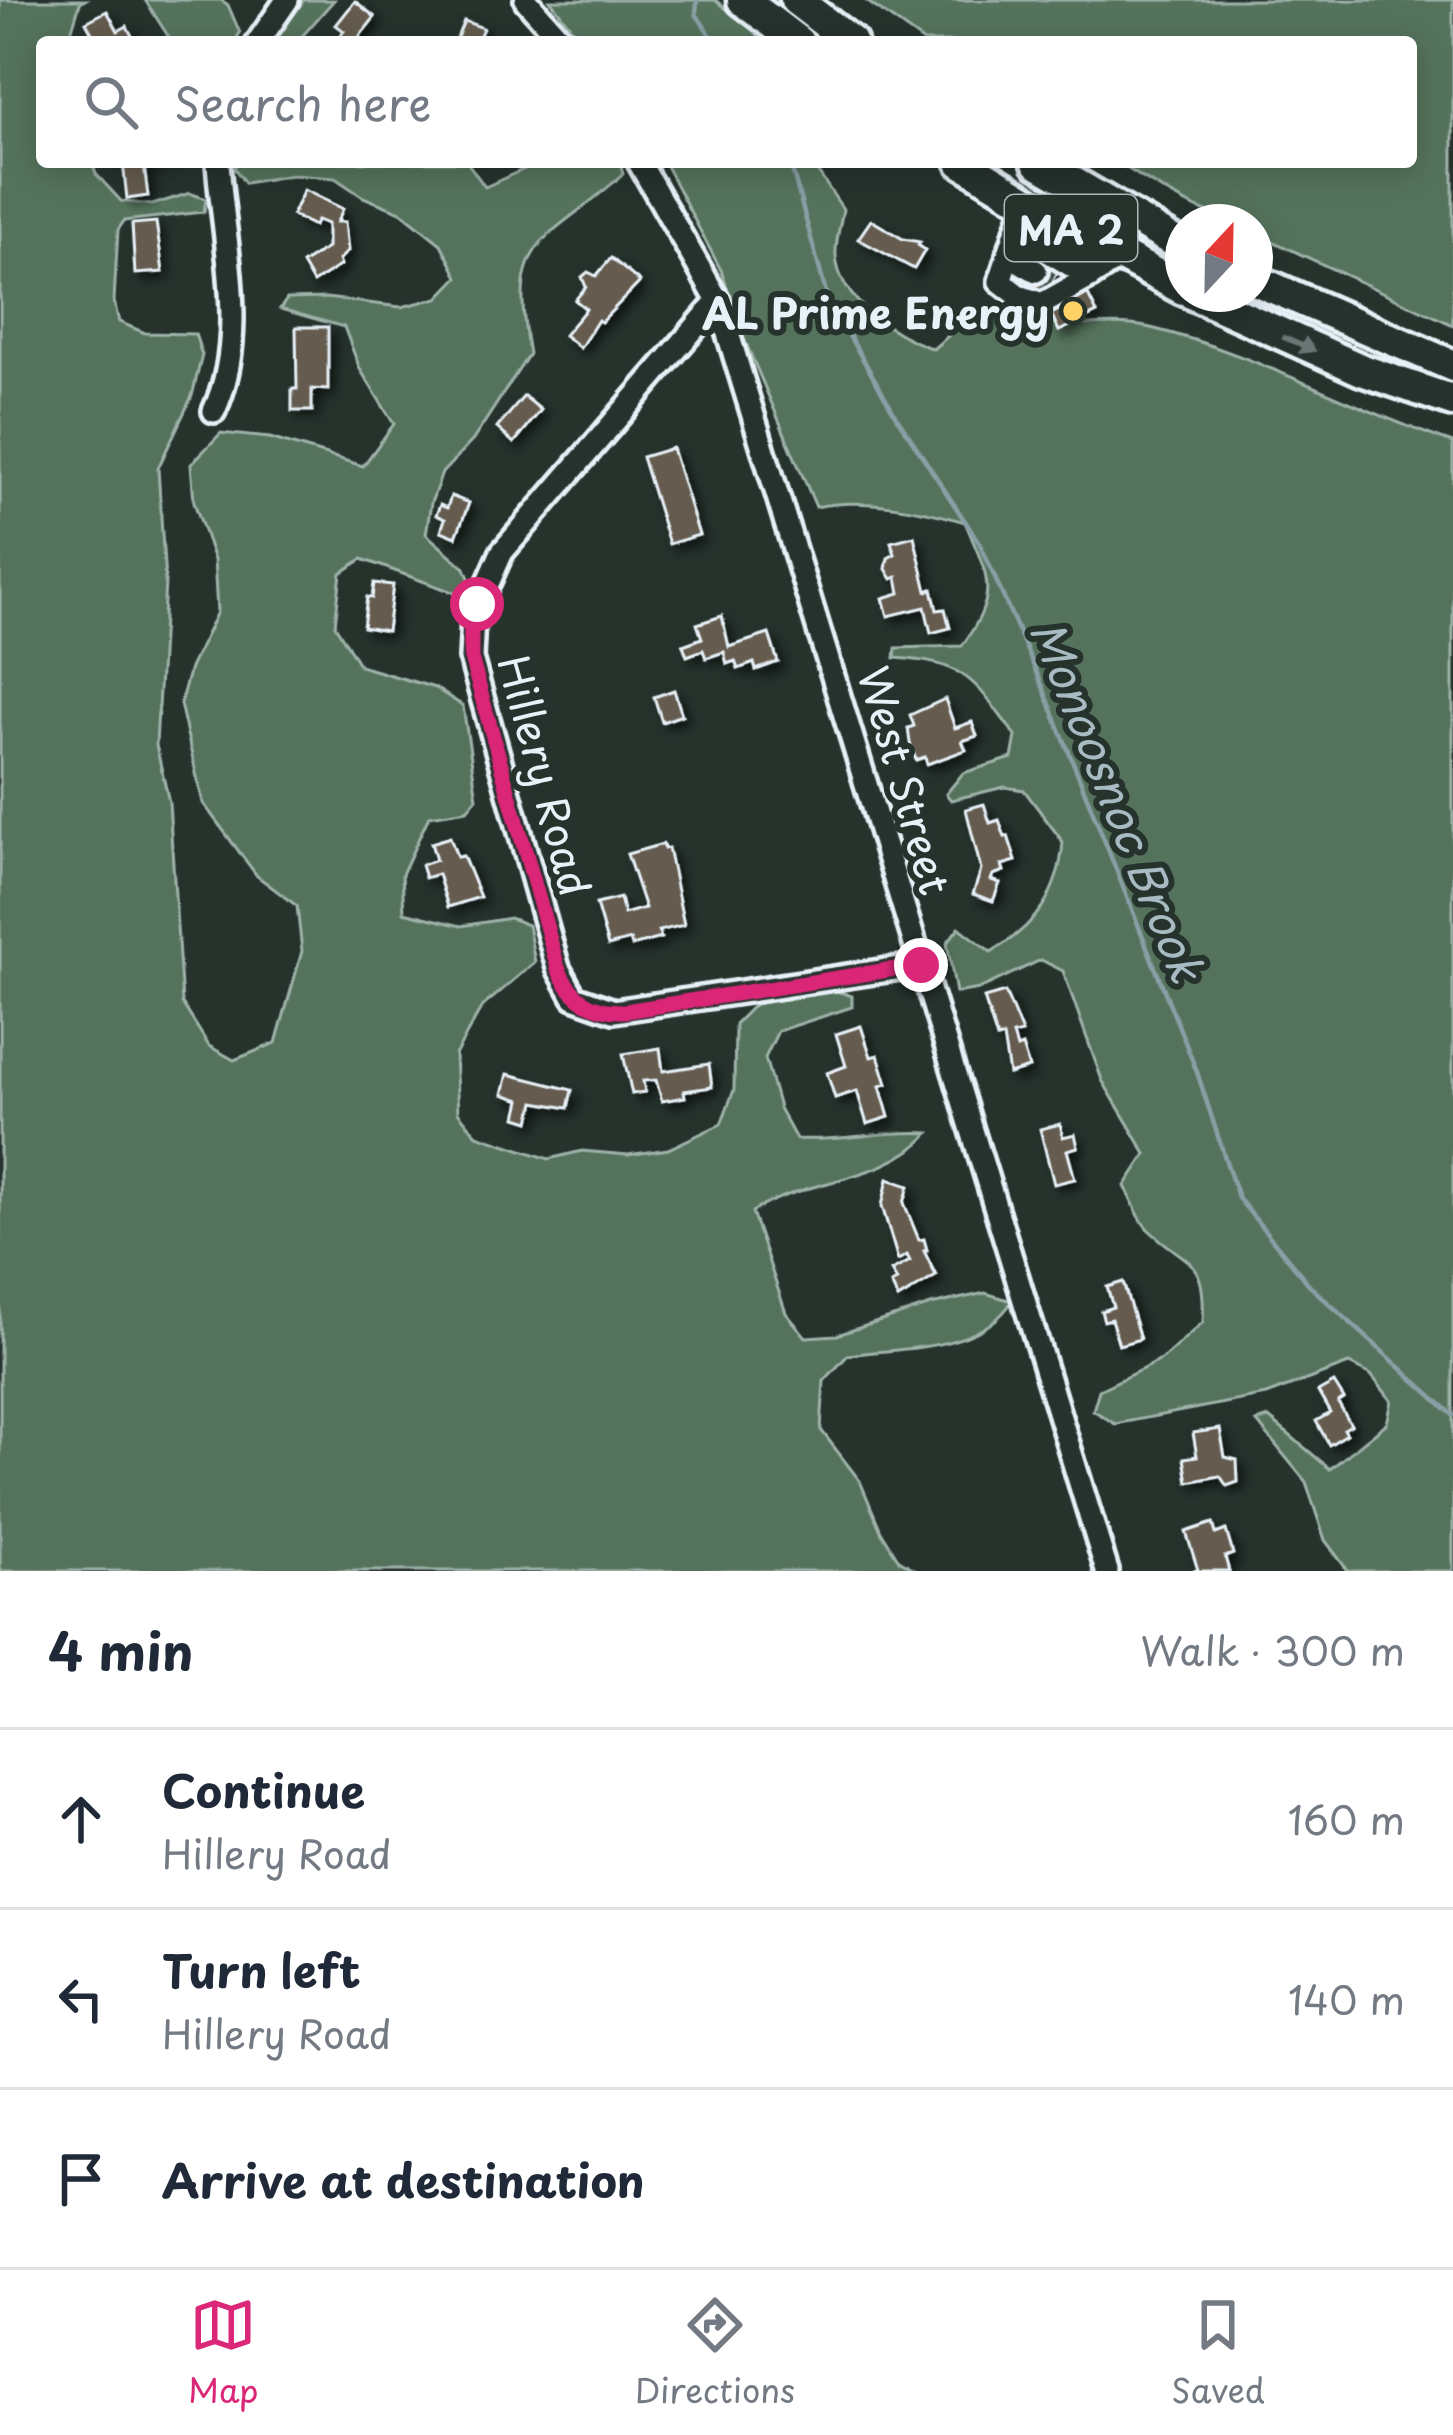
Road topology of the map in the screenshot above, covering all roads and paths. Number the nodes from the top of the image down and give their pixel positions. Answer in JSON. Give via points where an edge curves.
{"nodes":[{"id":1,"x":287,"y":0,"type":"edge"},
{"id":2,"x":526,"y":0,"type":"edge"},
{"id":3,"x":742,"y":0,"type":"edge"},
{"id":4,"x":796,"y":0,"type":"edge"},
{"id":5,"x":262,"y":36,"type":"edge"},
{"id":6,"x":558,"y":36,"type":"edge"},
{"id":7,"x":790,"y":36,"type":"edge"},
{"id":8,"x":843,"y":36,"type":"edge"},
{"id":9,"x":218,"y":168,"type":"edge"},
{"id":10,"x":642,"y":168,"type":"edge"},
{"id":11,"x":968,"y":168,"type":"edge"},
{"id":12,"x":1048,"y":168,"type":"edge"},
{"id":13,"x":1021,"y":217,"type":"junction"},
{"id":14,"x":1165,"y":236,"type":"edge"},
{"id":15,"x":1008,"y":255,"type":"junction"},
{"id":16,"x":1121,"y":256,"type":"junction"},
{"id":17,"x":1090,"y":277,"type":"junction"},
{"id":18,"x":1165,"y":279,"type":"edge"},
{"id":19,"x":1052,"y":280,"type":"junction"},
{"id":20,"x":1273,"y":288,"type":"edge"},
{"id":21,"x":718,"y":302,"type":"junction"},
{"id":22,"x":1233,"y":312,"type":"edge"},
{"id":23,"x":1453,"y":366,"type":"edge"},
{"id":24,"x":1453,"y":401,"type":"edge"},
{"id":25,"x":214,"y":411,"type":"dead end"},
{"id":26,"x":921,"y":965,"type":"junction"},
{"id":27,"x":1107,"y":1571,"type":"edge"}],
"edges":[{"from":1,"to":5,"type":"street"},
{"from":2,"to":6,"type":"street"},
{"from":3,"to":7,"type":"highway"},
{"from":4,"to":8,"type":"highway"},
{"from":9,"to":25,"type":"street","via":[[230,321],[226,378]]},
{"from":10,"to":21,"type":"street","name":"West Street"},
{"from":11,"to":13,"type":"highway","number":"MA 2"},
{"from":12,"to":14,"type":"highway","number":"MA 2"},
{"from":13,"to":15,"type":"street"},
{"from":13,"to":16,"type":"highway","number":"MA 2"},
{"from":13,"to":17,"type":"street"},
{"from":15,"to":19,"type":"street"},
{"from":15,"to":19,"type":"street","via":[[1000,281],[1019,296],[1042,304]]},
{"from":16,"to":17,"type":"street"},
{"from":16,"to":18,"type":"highway","number":"MA 2"},
{"from":17,"to":19,"type":"street"},
{"from":20,"to":23,"type":"highway"},
{"from":21,"to":26,"type":"street","name":"West Street"},
{"from":21,"to":26,"type":"street","name":"Hillery Road","via":[[502,552],[473,616],[471,658],[558,968],[574,997],[614,1011]]},
{"from":22,"to":24,"type":"highway","one_way":true},
{"from":26,"to":27,"type":"street","name":"West Street"}]}
